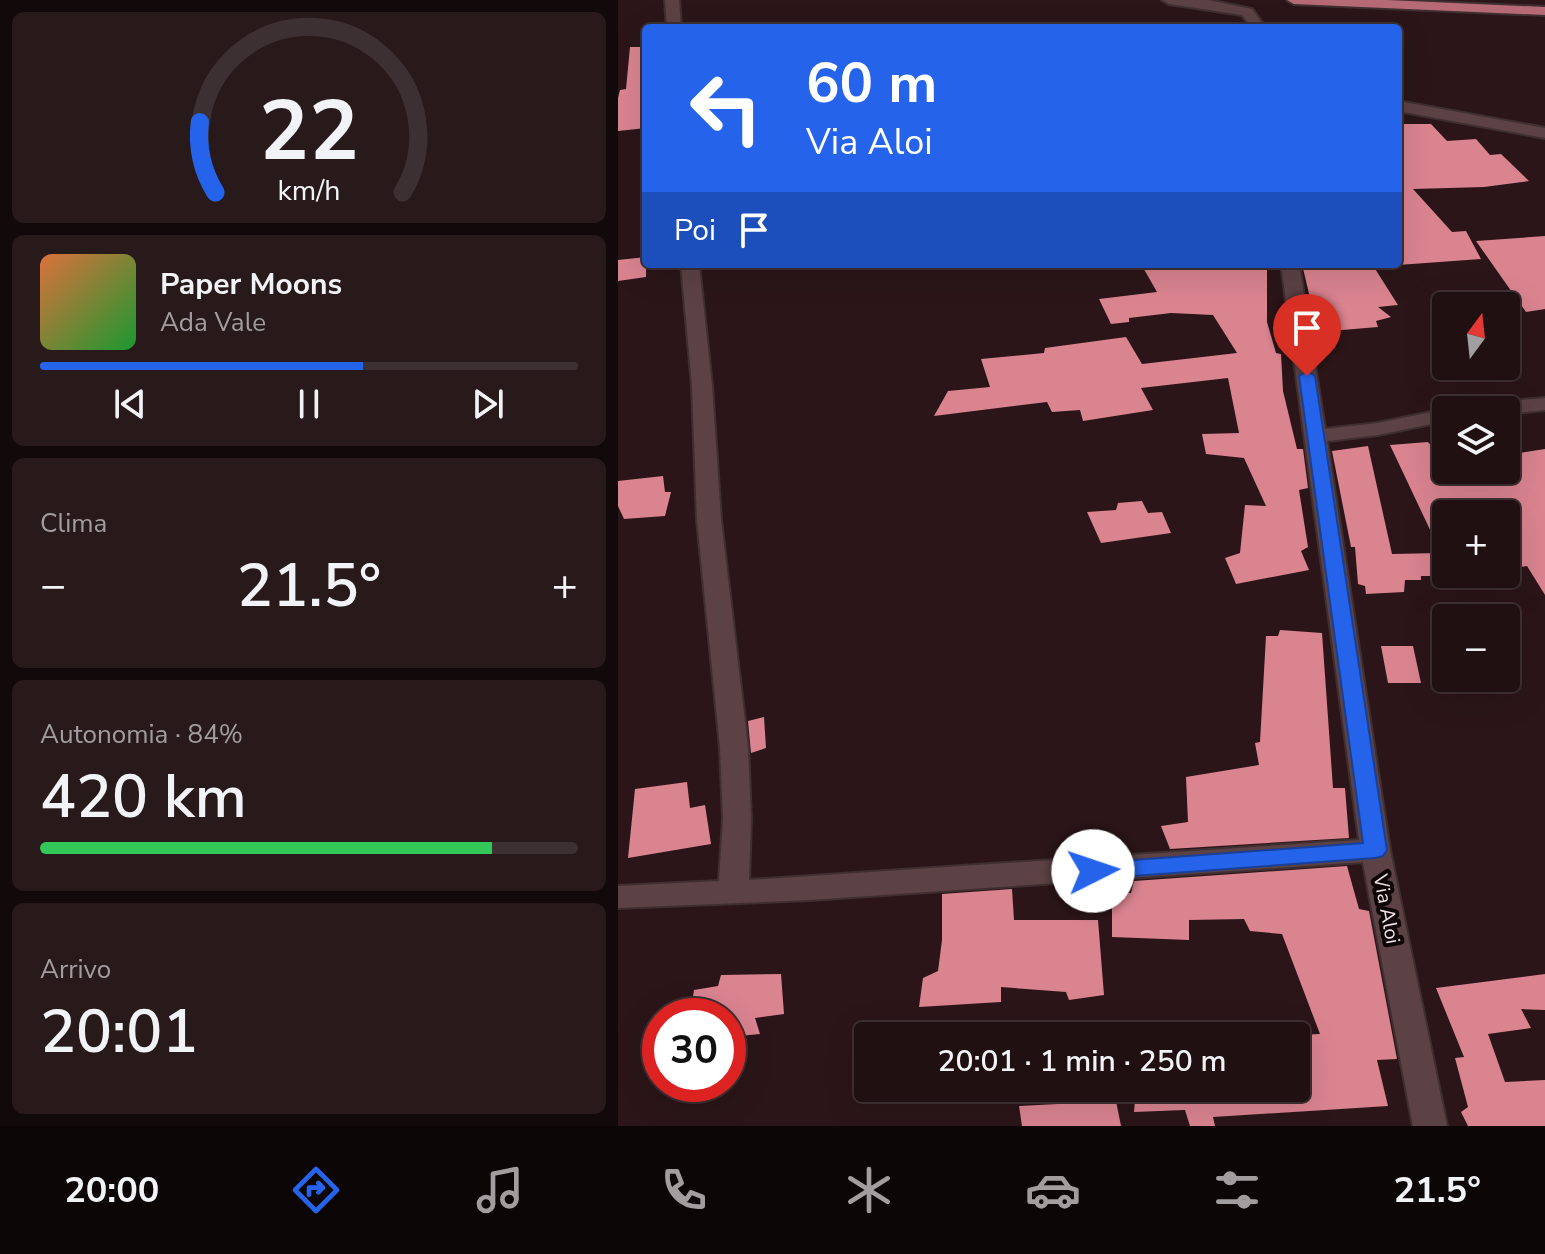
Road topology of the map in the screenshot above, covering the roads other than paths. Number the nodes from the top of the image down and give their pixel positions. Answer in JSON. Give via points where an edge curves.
{"nodes":[{"id":1,"x":672,"y":0,"type":"edge"},
{"id":2,"x":1169,"y":0,"type":"edge"},
{"id":3,"x":1294,"y":0,"type":"edge"},
{"id":4,"x":1545,"y":11,"type":"edge"},
{"id":5,"x":674,"y":24,"type":"edge"},
{"id":6,"x":1256,"y":24,"type":"edge"},
{"id":7,"x":1402,"y":107,"type":"edge"},
{"id":8,"x":1545,"y":133,"type":"edge"},
{"id":9,"x":690,"y":268,"type":"edge"},
{"id":10,"x":1291,"y":268,"type":"edge"},
{"id":11,"x":1545,"y":404,"type":"edge"},
{"id":12,"x":1520,"y":406,"type":"edge"},
{"id":13,"x":1432,"y":418,"type":"edge"},
{"id":14,"x":1316,"y":436,"type":"junction"},
{"id":15,"x":1375,"y":850,"type":"junction"},
{"id":16,"x":733,"y":892,"type":"junction"},
{"id":17,"x":618,"y":897,"type":"edge"},
{"id":18,"x":1430,"y":1126,"type":"edge"}],
"edges":[{"from":1,"to":5,"type":"street"},
{"from":2,"to":6,"type":"street","via":[[1247,12]]},
{"from":3,"to":4,"type":"main road"},
{"from":7,"to":8,"type":"street"},
{"from":9,"to":16,"type":"street","via":[[709,520],[734,747]]},
{"from":10,"to":14,"type":"street","name":"Via Aloi"},
{"from":11,"to":12,"type":"street"},
{"from":13,"to":14,"type":"street"},
{"from":14,"to":15,"type":"street","name":"Via Aloi"},
{"from":15,"to":16,"type":"street"},
{"from":15,"to":18,"type":"street","name":"Via Aloi"},
{"from":16,"to":17,"type":"street"}]}
